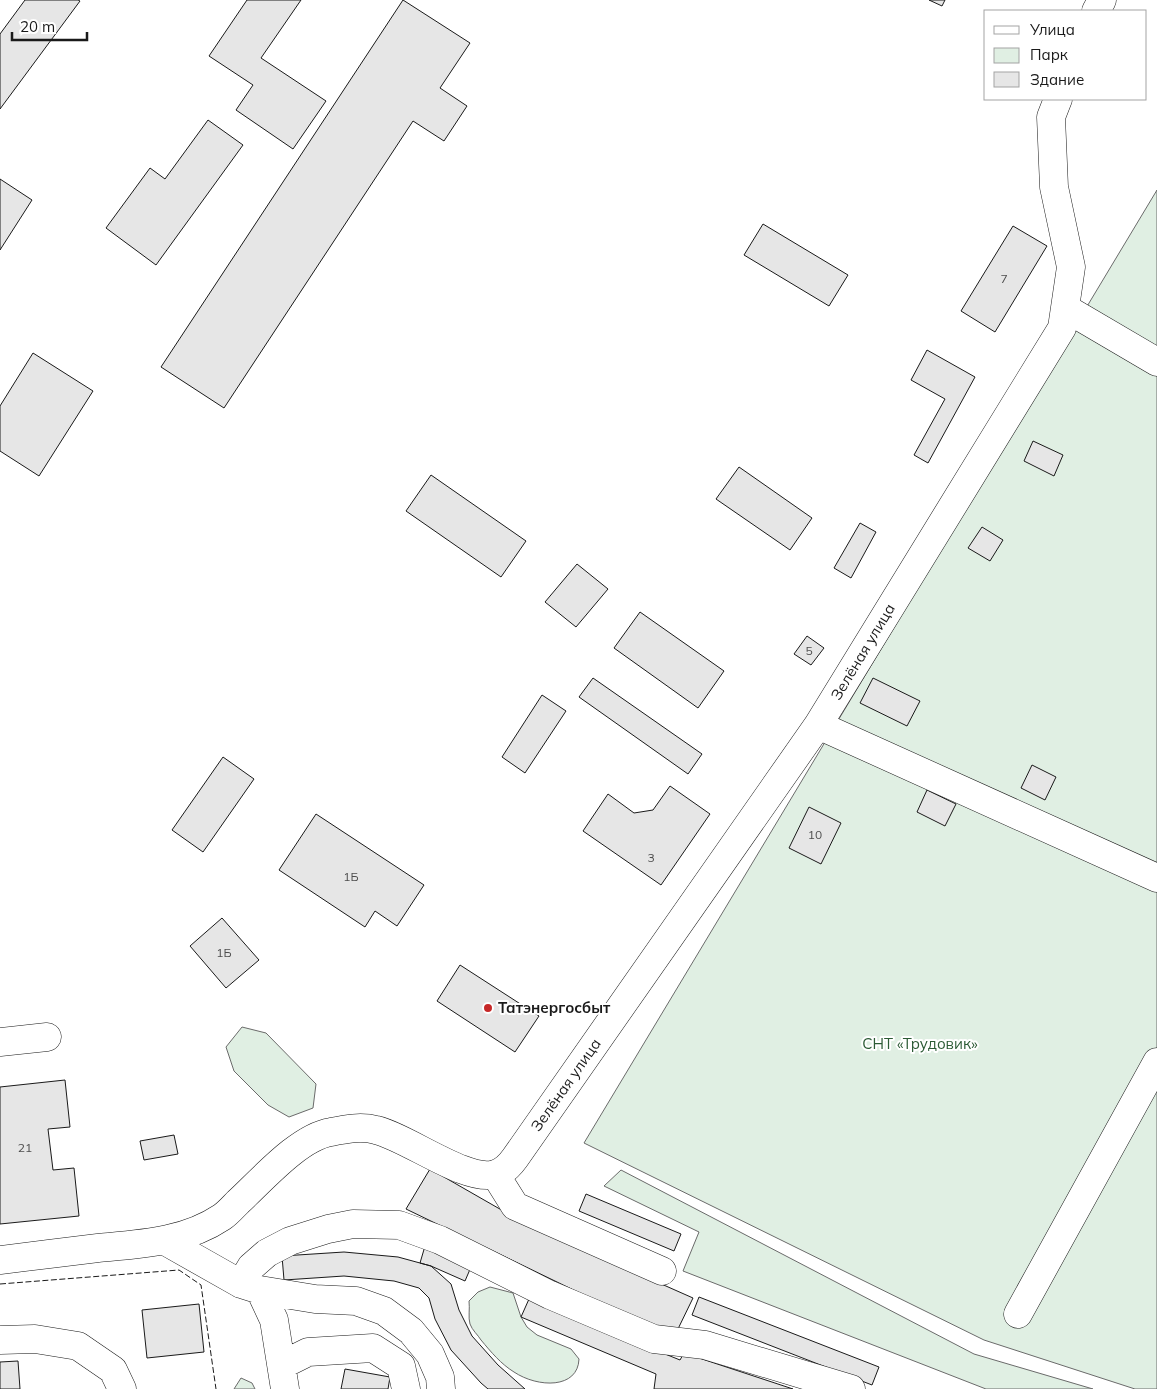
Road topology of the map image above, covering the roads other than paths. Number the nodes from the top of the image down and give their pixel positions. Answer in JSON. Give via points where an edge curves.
{"nodes":[{"id":1,"x":1058,"y":100,"type":"edge"},
{"id":2,"x":1065,"y":308,"type":"junction"},
{"id":3,"x":1157,"y":362,"type":"edge"},
{"id":4,"x":818,"y":725,"type":"junction"},
{"id":5,"x":1157,"y":878,"type":"edge"},
{"id":6,"x":47,"y":1038,"type":"dead end"},
{"id":7,"x":0,"y":1042,"type":"edge"},
{"id":8,"x":1157,"y":1062,"type":"edge"},
{"id":9,"x":505,"y":1166,"type":"junction"},
{"id":10,"x":165,"y":1241,"type":"junction"},
{"id":11,"x":0,"y":1260,"type":"edge"},
{"id":12,"x":662,"y":1271,"type":"dead end"},
{"id":13,"x":251,"y":1287,"type":"junction"},
{"id":14,"x":1018,"y":1314,"type":"dead end"},
{"id":15,"x":0,"y":1340,"type":"edge"},
{"id":16,"x":283,"y":1377,"type":"edge"},
{"id":17,"x":445,"y":1385,"type":"edge"},
{"id":18,"x":122,"y":1389,"type":"edge"},
{"id":19,"x":406,"y":1389,"type":"edge"},
{"id":20,"x":851,"y":1389,"type":"edge"}],
"edges":[{"from":1,"to":2,"type":"street","name":"Зелёная улица","via":[[1051,117],[1054,187],[1072,267]]},
{"from":2,"to":3,"type":"street"},
{"from":2,"to":4,"type":"street","name":"Зелёная улица","via":[[1062,328]]},
{"from":4,"to":5,"type":"street"},
{"from":4,"to":9,"type":"street","name":"Зелёная улица"},
{"from":6,"to":7,"type":"street"},
{"from":8,"to":14,"type":"street"},
{"from":9,"to":10,"type":"street","via":[[480,1176],[376,1130],[355,1128],[328,1132],[304,1143],[290,1154],[222,1217]]},
{"from":9,"to":12,"type":"street","via":[[515,1206]]},
{"from":10,"to":11,"type":"street"},
{"from":10,"to":13,"type":"street"},
{"from":13,"to":16,"type":"street","via":[[274,1320]]},
{"from":13,"to":17,"type":"street","via":[[315,1299],[356,1301],[384,1311],[411,1331],[430,1354]]},
{"from":13,"to":20,"type":"street","via":[[251,1267],[267,1253],[290,1241],[353,1224],[399,1225],[440,1240],[550,1295],[654,1339],[704,1345]]},
{"from":15,"to":18,"type":"street","via":[[35,1339],[78,1346],[113,1370]]},
{"from":16,"to":19,"type":"street","via":[[308,1352],[373,1348],[400,1366]]}]}
